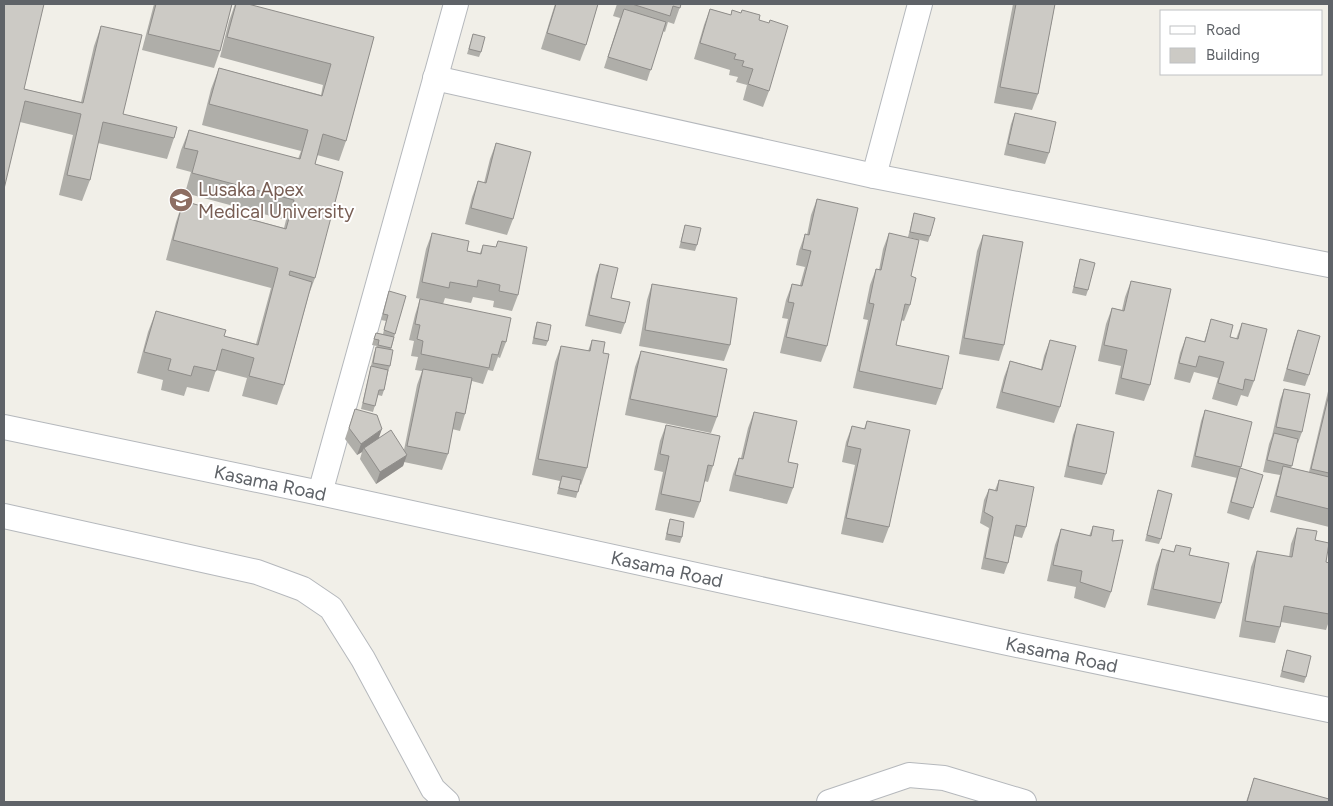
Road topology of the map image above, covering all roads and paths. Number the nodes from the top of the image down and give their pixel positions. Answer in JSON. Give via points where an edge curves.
{"nodes":[{"id":1,"x":456,"y":4,"type":"edge"},
{"id":2,"x":920,"y":4,"type":"edge"},
{"id":3,"x":435,"y":78,"type":"junction"},
{"id":4,"x":874,"y":176,"type":"junction"},
{"id":5,"x":1329,"y":265,"type":"edge"},
{"id":6,"x":4,"y":427,"type":"edge"},
{"id":7,"x":320,"y":493,"type":"junction"},
{"id":8,"x":4,"y":516,"type":"edge"},
{"id":9,"x":1329,"y":710,"type":"edge"},
{"id":10,"x":447,"y":802,"type":"edge"},
{"id":11,"x":829,"y":802,"type":"edge"},
{"id":12,"x":1024,"y":802,"type":"edge"}],
"edges":[{"from":1,"to":3,"type":"street"},
{"from":2,"to":4,"type":"street"},
{"from":3,"to":4,"type":"street"},
{"from":3,"to":7,"type":"street"},
{"from":4,"to":5,"type":"street"},
{"from":6,"to":7,"type":"street","name":"Kasama Road"},
{"from":7,"to":9,"type":"street","name":"Kasama Road"},
{"from":8,"to":10,"type":"street","via":[[257,572],[303,589],[331,608],[363,659],[433,788]]},
{"from":11,"to":12,"type":"street","via":[[909,775],[944,778]]}]}
